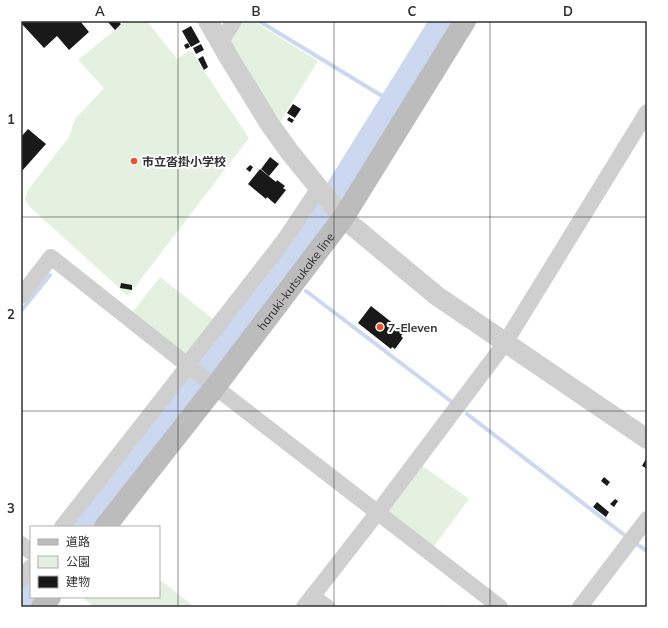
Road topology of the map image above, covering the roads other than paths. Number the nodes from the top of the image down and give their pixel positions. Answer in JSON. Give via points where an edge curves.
{"nodes":[{"id":1,"x":208,"y":21,"type":"edge"},
{"id":2,"x":234,"y":21,"type":"edge"},
{"id":3,"x":465,"y":21,"type":"edge"},
{"id":4,"x":220,"y":43,"type":"junction"},
{"id":5,"x":647,"y":112,"type":"edge"},
{"id":6,"x":319,"y":188,"type":"junction"},
{"id":7,"x":343,"y":218,"type":"junction"},
{"id":8,"x":21,"y":296,"type":"edge"},
{"id":9,"x":505,"y":343,"type":"junction"},
{"id":10,"x":189,"y":366,"type":"junction"},
{"id":11,"x":211,"y":384,"type":"junction"},
{"id":12,"x":647,"y":439,"type":"edge"},
{"id":13,"x":378,"y":512,"type":"junction"},
{"id":14,"x":647,"y":519,"type":"edge"},
{"id":15,"x":63,"y":526,"type":"edge"},
{"id":16,"x":106,"y":526,"type":"edge"},
{"id":17,"x":21,"y":544,"type":"edge"},
{"id":18,"x":30,"y":551,"type":"edge"},
{"id":19,"x":30,"y":568,"type":"edge"},
{"id":20,"x":21,"y":580,"type":"edge"},
{"id":21,"x":49,"y":598,"type":"edge"},
{"id":22,"x":308,"y":601,"type":"edge"},
{"id":23,"x":42,"y":607,"type":"edge"},
{"id":24,"x":327,"y":607,"type":"edge"},
{"id":25,"x":500,"y":607,"type":"edge"},
{"id":26,"x":580,"y":607,"type":"edge"}],
"edges":[{"from":1,"to":4,"type":"street"},
{"from":2,"to":4,"type":"street"},
{"from":3,"to":7,"type":"main road","name":"haruki-kutsukake line"},
{"from":4,"to":6,"type":"street","via":[[269,123]]},
{"from":5,"to":9,"type":"street"},
{"from":6,"to":7,"type":"street"},
{"from":6,"to":10,"type":"street","via":[[285,239]]},
{"from":7,"to":9,"type":"street","via":[[437,296]]},
{"from":7,"to":11,"type":"main road","name":"haruki-kutsukake line"},
{"from":8,"to":10,"type":"street","via":[[52,257]]},
{"from":9,"to":12,"type":"street"},
{"from":9,"to":13,"type":"street"},
{"from":10,"to":11,"type":"street"},
{"from":10,"to":15,"type":"street"},
{"from":11,"to":13,"type":"street"},
{"from":11,"to":16,"type":"main road","name":"haruki-kutsukake line"},
{"from":13,"to":22,"type":"street"},
{"from":13,"to":25,"type":"street"},
{"from":14,"to":26,"type":"street"},
{"from":17,"to":18,"type":"street"},
{"from":19,"to":20,"type":"street"},
{"from":21,"to":23,"type":"main road"},
{"from":22,"to":24,"type":"street"}]}
